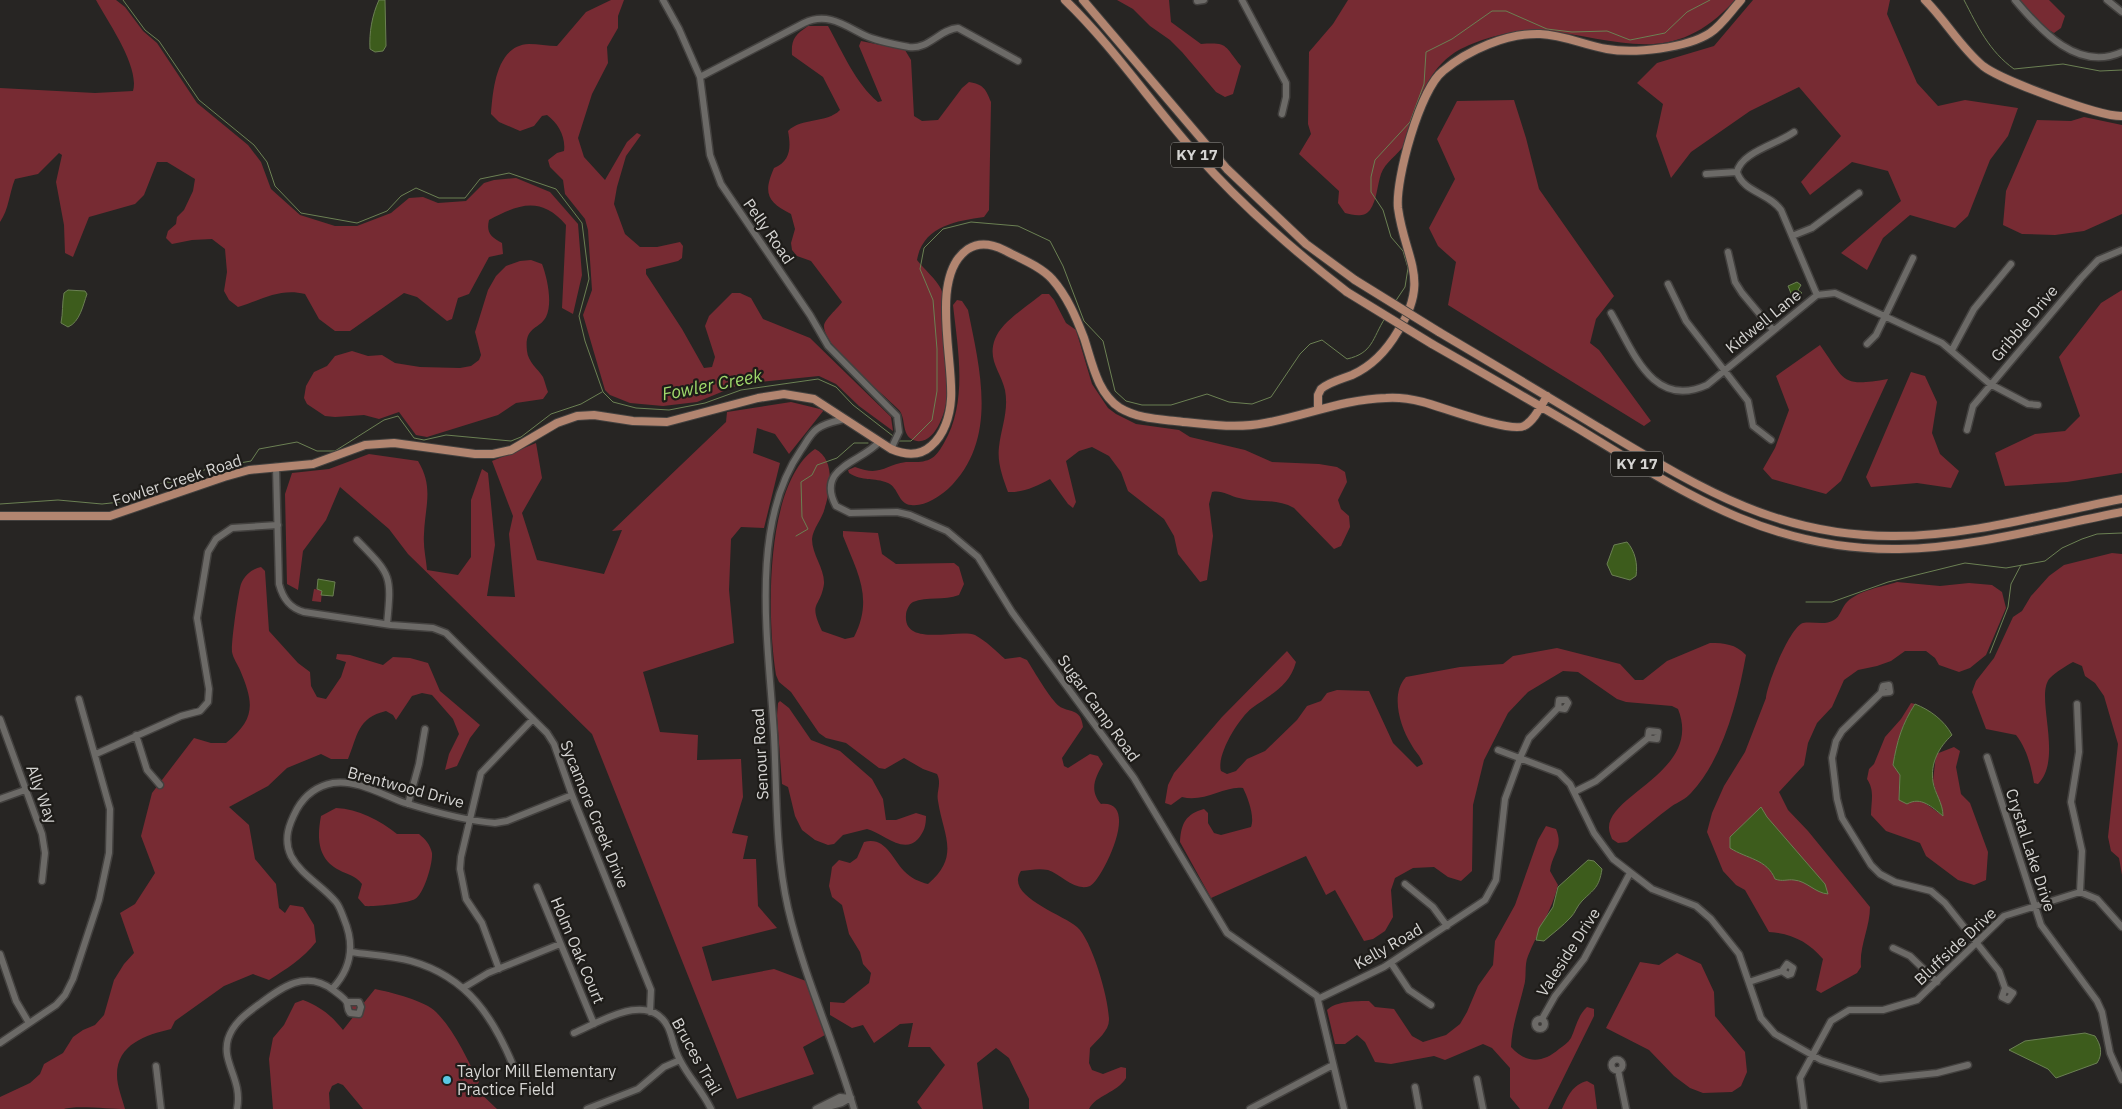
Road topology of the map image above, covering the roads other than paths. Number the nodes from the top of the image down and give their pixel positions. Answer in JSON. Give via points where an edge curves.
{"nodes":[{"id":1,"x":663,"y":0,"type":"edge"},
{"id":2,"x":1065,"y":0,"type":"edge"},
{"id":3,"x":1083,"y":0,"type":"edge"},
{"id":4,"x":1242,"y":0,"type":"edge"},
{"id":5,"x":1741,"y":0,"type":"edge"},
{"id":6,"x":1925,"y":0,"type":"edge"},
{"id":7,"x":2016,"y":0,"type":"edge"},
{"id":8,"x":2107,"y":0,"type":"edge"},
{"id":9,"x":2122,"y":12,"type":"edge"},
{"id":10,"x":2122,"y":52,"type":"edge"},
{"id":11,"x":1018,"y":61,"type":"dead end"},
{"id":12,"x":700,"y":77,"type":"junction"},
{"id":13,"x":1282,"y":114,"type":"dead end"},
{"id":14,"x":2122,"y":116,"type":"edge"},
{"id":15,"x":1794,"y":132,"type":"dead end"},
{"id":16,"x":1737,"y":172,"type":"junction"},
{"id":17,"x":1706,"y":174,"type":"dead end"},
{"id":18,"x":1859,"y":193,"type":"dead end"},
{"id":19,"x":1792,"y":236,"type":"junction"},
{"id":20,"x":2122,"y":250,"type":"edge"},
{"id":21,"x":1728,"y":252,"type":"dead end"},
{"id":22,"x":1913,"y":258,"type":"dead end"},
{"id":23,"x":2011,"y":264,"type":"dead end"},
{"id":24,"x":1668,"y":284,"type":"dead end"},
{"id":25,"x":1817,"y":295,"type":"junction"},
{"id":26,"x":1611,"y":313,"type":"dead end"},
{"id":27,"x":1885,"y":315,"type":"junction"},
{"id":28,"x":1773,"y":330,"type":"junction"},
{"id":29,"x":1867,"y":344,"type":"dead end"},
{"id":30,"x":1952,"y":350,"type":"junction"},
{"id":31,"x":1724,"y":371,"type":"junction"},
{"id":32,"x":1990,"y":384,"type":"junction"},
{"id":33,"x":1547,"y":396,"type":"junction"},
{"id":34,"x":2038,"y":405,"type":"dead end"},
{"id":35,"x":1540,"y":407,"type":"junction"},
{"id":36,"x":1318,"y":410,"type":"junction"},
{"id":37,"x":845,"y":419,"type":"junction"},
{"id":38,"x":1967,"y":430,"type":"dead end"},
{"id":39,"x":1771,"y":440,"type":"dead end"},
{"id":40,"x":879,"y":442,"type":"junction"},
{"id":41,"x":891,"y":449,"type":"junction"},
{"id":42,"x":276,"y":467,"type":"junction"},
{"id":43,"x":2122,"y":499,"type":"edge"},
{"id":44,"x":2122,"y":512,"type":"edge"},
{"id":45,"x":0,"y":516,"type":"edge"},
{"id":46,"x":278,"y":525,"type":"junction"},
{"id":47,"x":357,"y":540,"type":"dead end"},
{"id":48,"x":387,"y":624,"type":"junction"},
{"id":49,"x":1881,"y":693,"type":"dead end"},
{"id":50,"x":79,"y":699,"type":"dead end"},
{"id":51,"x":2077,"y":704,"type":"dead end"},
{"id":52,"x":1558,"y":708,"type":"dead end"},
{"id":53,"x":0,"y":719,"type":"edge"},
{"id":54,"x":533,"y":719,"type":"junction"},
{"id":55,"x":425,"y":729,"type":"dead end"},
{"id":56,"x":136,"y":735,"type":"junction"},
{"id":57,"x":1648,"y":738,"type":"dead end"},
{"id":58,"x":1498,"y":750,"type":"dead end"},
{"id":59,"x":96,"y":754,"type":"junction"},
{"id":60,"x":1987,"y":757,"type":"dead end"},
{"id":61,"x":1520,"y":758,"type":"junction"},
{"id":62,"x":160,"y":785,"type":"dead end"},
{"id":63,"x":25,"y":790,"type":"junction"},
{"id":64,"x":1574,"y":792,"type":"junction"},
{"id":65,"x":572,"y":795,"type":"junction"},
{"id":66,"x":0,"y":799,"type":"edge"},
{"id":67,"x":408,"y":804,"type":"junction"},
{"id":68,"x":470,"y":819,"type":"junction"},
{"id":69,"x":1630,"y":873,"type":"junction"},
{"id":70,"x":42,"y":881,"type":"dead end"},
{"id":71,"x":1405,"y":884,"type":"dead end"},
{"id":72,"x":537,"y":887,"type":"dead end"},
{"id":73,"x":2080,"y":892,"type":"junction"},
{"id":74,"x":2034,"y":906,"type":"junction"},
{"id":75,"x":1446,"y":926,"type":"junction"},
{"id":76,"x":2122,"y":927,"type":"edge"},
{"id":77,"x":1976,"y":942,"type":"junction"},
{"id":78,"x":560,"y":944,"type":"junction"},
{"id":79,"x":1893,"y":948,"type":"dead end"},
{"id":80,"x":351,"y":952,"type":"junction"},
{"id":81,"x":0,"y":954,"type":"edge"},
{"id":82,"x":1391,"y":963,"type":"junction"},
{"id":83,"x":499,"y":968,"type":"junction"},
{"id":84,"x":1782,"y":971,"type":"dead end"},
{"id":85,"x":1749,"y":982,"type":"junction"},
{"id":86,"x":1937,"y":982,"type":"junction"},
{"id":87,"x":463,"y":988,"type":"junction"},
{"id":88,"x":2005,"y":988,"type":"dead end"},
{"id":89,"x":332,"y":989,"type":"junction"},
{"id":90,"x":1318,"y":999,"type":"junction"},
{"id":91,"x":347,"y":1002,"type":"dead end"},
{"id":92,"x":1431,"y":1005,"type":"dead end"},
{"id":93,"x":650,"y":1012,"type":"junction"},
{"id":94,"x":1542,"y":1019,"type":"dead end"},
{"id":95,"x":29,"y":1023,"type":"junction"},
{"id":96,"x":594,"y":1024,"type":"junction"},
{"id":97,"x":574,"y":1033,"type":"dead end"},
{"id":98,"x":0,"y":1043,"type":"edge"},
{"id":99,"x":1811,"y":1055,"type":"junction"},
{"id":100,"x":680,"y":1060,"type":"junction"},
{"id":101,"x":1333,"y":1065,"type":"junction"},
{"id":102,"x":1968,"y":1065,"type":"dead end"},
{"id":103,"x":156,"y":1066,"type":"dead end"},
{"id":104,"x":514,"y":1070,"type":"dead end"},
{"id":105,"x":1618,"y":1070,"type":"dead end"},
{"id":106,"x":1477,"y":1079,"type":"dead end"},
{"id":107,"x":2122,"y":1080,"type":"edge"},
{"id":108,"x":1415,"y":1087,"type":"dead end"},
{"id":109,"x":851,"y":1098,"type":"junction"},
{"id":110,"x":161,"y":1109,"type":"edge"},
{"id":111,"x":237,"y":1109,"type":"edge"},
{"id":112,"x":587,"y":1109,"type":"edge"},
{"id":113,"x":711,"y":1109,"type":"edge"},
{"id":114,"x":816,"y":1109,"type":"edge"},
{"id":115,"x":821,"y":1109,"type":"edge"},
{"id":116,"x":854,"y":1109,"type":"edge"},
{"id":117,"x":1250,"y":1109,"type":"edge"},
{"id":118,"x":1344,"y":1109,"type":"edge"},
{"id":119,"x":1419,"y":1109,"type":"edge"},
{"id":120,"x":1482,"y":1109,"type":"edge"},
{"id":121,"x":1626,"y":1109,"type":"edge"},
{"id":122,"x":1804,"y":1109,"type":"edge"}],
"edges":[{"from":1,"to":12,"type":"street","name":"Pelly Road"},
{"from":2,"to":35,"type":"main road","number":"KY 17","bridge":true,"via":[[1198,156],[1245,207],[1297,253],[1347,292]]},
{"from":3,"to":33,"type":"main road","number":"KY 17","bridge":true,"via":[[1234,176],[1306,244],[1355,280]]},
{"from":4,"to":13,"type":"street","via":[[1286,82]]},
{"from":5,"to":36,"type":"main road","via":[[1710,33],[1682,45],[1618,50],[1558,36],[1524,35],[1469,54],[1436,77],[1421,103],[1399,185],[1398,210],[1416,275],[1410,308],[1389,345],[1368,367],[1321,389]]},
{"from":6,"to":14,"type":"main road","via":[[1968,51],[1995,75],[2094,111]]},
{"from":7,"to":10,"type":"street","via":[[2055,41],[2066,48],[2094,58]]},
{"from":8,"to":9,"type":"street"},
{"from":11,"to":12,"type":"street","via":[[958,28],[922,46],[909,47],[869,37],[847,25],[819,18]]},
{"from":12,"to":41,"type":"street","name":"Pelly Road","via":[[710,155],[721,184],[828,346],[894,410],[899,432]]},
{"from":15,"to":16,"type":"street","via":[[1742,159]]},
{"from":16,"to":17,"type":"street"},
{"from":16,"to":19,"type":"street","via":[[1742,183],[1778,206]]},
{"from":18,"to":19,"type":"street","via":[[1812,228]]},
{"from":19,"to":25,"type":"street"},
{"from":20,"to":32,"type":"street","name":"Gribble Drive","via":[[2104,256],[2092,265]]},
{"from":21,"to":28,"type":"street","via":[[1735,282]]},
{"from":22,"to":27,"type":"street"},
{"from":23,"to":30,"type":"street","via":[[1974,309]]},
{"from":24,"to":31,"type":"street","via":[[1686,322]]},
{"from":25,"to":27,"type":"street","name":"Kidwell Lane","via":[[1835,293]]},
{"from":25,"to":28,"type":"street","name":"Kidwell Lane"},
{"from":26,"to":31,"type":"street","name":"Kidwell Lane","via":[[1646,373],[1664,388],[1676,392],[1696,390]]},
{"from":27,"to":29,"type":"street","via":[[1876,335]]},
{"from":27,"to":30,"type":"street","name":"Kidwell Lane"},
{"from":28,"to":31,"type":"street","name":"Kidwell Lane"},
{"from":30,"to":32,"type":"street","name":"Kidwell Lane"},
{"from":31,"to":39,"type":"street","via":[[1748,401],[1753,426]]},
{"from":32,"to":34,"type":"street","name":"Kidwell Lane","via":[[2028,404]]},
{"from":32,"to":38,"type":"street","name":"Gribble Drive","via":[[1970,410]]},
{"from":33,"to":35,"type":"main road","name":"Fowler Creek Road"},
{"from":33,"to":43,"type":"main road","number":"KY 17","via":[[1720,497],[1813,529],[1870,536],[1919,536]]},
{"from":35,"to":36,"type":"main road","name":"Fowler Creek Road","via":[[1530,422],[1515,428],[1407,399],[1364,399]]},
{"from":35,"to":44,"type":"main road","number":"KY 17","via":[[1722,512],[1772,531],[1819,542],[1860,548],[1934,547]]},
{"from":36,"to":41,"type":"main road","name":"Fowler Creek Road","via":[[1264,424],[1241,426],[1145,418],[1122,409],[1103,389],[1076,318],[1052,280],[1004,250],[980,244],[962,253],[949,279],[946,302],[951,402],[942,431],[930,448],[922,452],[903,454]]},
{"from":37,"to":40,"type":"main road","name":"Fowler Creek Road"},
{"from":37,"to":42,"type":"main road","name":"Fowler Creek Road","via":[[806,396],[774,394],[668,422],[577,416],[557,423],[511,450],[493,454],[385,442],[365,445],[313,464]]},
{"from":37,"to":109,"type":"street","name":"Senour Road","via":[[816,430],[788,470],[771,533],[765,598],[776,809],[788,906],[812,994]]},
{"from":40,"to":41,"type":"main road","name":"Fowler Creek Road"},
{"from":40,"to":90,"type":"street","name":"Sugar Camp Road","via":[[870,451],[848,461],[836,474],[832,492],[836,506],[850,512],[910,515],[947,531],[978,557],[1016,618],[1134,778],[1227,933]]},
{"from":42,"to":45,"type":"main road","name":"Fowler Creek Road","via":[[224,477],[110,516]]},
{"from":42,"to":46,"type":"street","name":"Sycamore Creek Drive"},
{"from":46,"to":48,"type":"street","name":"Sycamore Creek Drive","via":[[279,584],[282,596],[292,607],[304,612]]},
{"from":46,"to":56,"type":"street","via":[[232,528],[213,542],[206,559],[197,614],[209,689],[208,702],[198,712]]},
{"from":47,"to":48,"type":"street","via":[[386,572],[390,589]]},
{"from":48,"to":54,"type":"street","name":"Sycamore Creek Drive","via":[[433,628],[446,633]]},
{"from":49,"to":77,"type":"street","via":[[1842,731],[1833,751],[1837,800],[1842,818],[1880,874],[1895,882],[1931,891],[1945,903]]},
{"from":50,"to":59,"type":"street"},
{"from":51,"to":73,"type":"street","via":[[2079,752],[2071,802],[2082,851]]},
{"from":52,"to":61,"type":"street","name":"Kelly Road","via":[[1529,738]]},
{"from":53,"to":63,"type":"street","name":"Ally Way"},
{"from":54,"to":65,"type":"street","name":"Sycamore Creek Drive","via":[[554,744]]},
{"from":54,"to":68,"type":"street","via":[[481,773]]},
{"from":55,"to":67,"type":"street"},
{"from":56,"to":59,"type":"street"},
{"from":56,"to":62,"type":"street","via":[[147,770]]},
{"from":57,"to":64,"type":"street","via":[[1596,781]]},
{"from":58,"to":61,"type":"street"},
{"from":59,"to":95,"type":"street","via":[[110,809],[109,853],[99,900],[65,995]]},
{"from":60,"to":74,"type":"street","name":"Crystal Lake Drive"},
{"from":61,"to":64,"type":"street","via":[[1559,773]]},
{"from":61,"to":75,"type":"street","name":"Kelly Road","via":[[1506,799],[1495,884],[1485,900]]},
{"from":63,"to":66,"type":"street"},
{"from":63,"to":70,"type":"street","name":"Ally Way","via":[[44,842]]},
{"from":64,"to":69,"type":"street","via":[[1604,848]]},
{"from":65,"to":68,"type":"street","name":"Brentwood Drive","via":[[500,823]]},
{"from":65,"to":93,"type":"street","name":"Sycamore Creek Drive","via":[[651,990]]},
{"from":67,"to":68,"type":"street","name":"Brentwood Drive"},
{"from":67,"to":80,"type":"street","name":"Brentwood Drive","via":[[355,785],[341,782],[326,784],[300,804],[289,826],[287,843],[292,856],[338,904],[349,932]]},
{"from":68,"to":83,"type":"street","via":[[461,857],[462,888],[469,906],[482,923]]},
{"from":69,"to":85,"type":"street","via":[[1659,893],[1703,911],[1733,946]]},
{"from":69,"to":94,"type":"street","name":"Valeside Drive","via":[[1584,959],[1555,996]]},
{"from":71,"to":75,"type":"street","via":[[1432,907]]},
{"from":72,"to":78,"type":"street","name":"Holm Oak Court"},
{"from":73,"to":74,"type":"street","name":"Bluffside Drive"},
{"from":73,"to":76,"type":"street","via":[[2097,899]]},
{"from":74,"to":77,"type":"street","name":"Bluffside Drive","via":[[2004,916]]},
{"from":74,"to":107,"type":"street","name":"Crystal Lake Drive","via":[[2044,930],[2100,1007],[2110,1053]]},
{"from":75,"to":82,"type":"street","name":"Kelly Road"},
{"from":77,"to":86,"type":"street","name":"Bluffside Drive"},
{"from":77,"to":88,"type":"street","via":[[1999,971]]},
{"from":78,"to":83,"type":"street"},
{"from":78,"to":96,"type":"street","name":"Holm Oak Court"},
{"from":79,"to":86,"type":"street","via":[[1910,956]]},
{"from":80,"to":87,"type":"street","via":[[417,963],[437,971]]},
{"from":80,"to":89,"type":"street","name":"Brentwood Drive","via":[[344,974]]},
{"from":81,"to":95,"type":"street","via":[[16,1001]]},
{"from":82,"to":90,"type":"street","name":"Kelly Road"},
{"from":82,"to":92,"type":"street","via":[[1409,990]]},
{"from":83,"to":87,"type":"street"},
{"from":84,"to":85,"type":"street"},
{"from":85,"to":99,"type":"street","via":[[1767,1027]]},
{"from":86,"to":99,"type":"street","name":"Bluffside Drive","via":[[1908,1004],[1883,1010],[1849,1010],[1836,1016]]},
{"from":87,"to":104,"type":"street","via":[[496,1027]]},
{"from":89,"to":91,"type":"street"},
{"from":89,"to":111,"type":"street","via":[[316,982],[291,982],[235,1025],[227,1050],[237,1083]]},
{"from":90,"to":101,"type":"street"},
{"from":93,"to":96,"type":"street","name":"Bruces Trail","via":[[628,1010]]},
{"from":93,"to":100,"type":"street","name":"Bruces Trail","via":[[667,1026]]},
{"from":95,"to":98,"type":"street"},
{"from":96,"to":97,"type":"street","name":"Bruces Trail"},
{"from":99,"to":102,"type":"street","via":[[1885,1079],[1937,1073]]},
{"from":99,"to":122,"type":"street","name":"Bluffside Drive","via":[[1800,1078]]},
{"from":100,"to":112,"type":"street","via":[[660,1070],[638,1089]]},
{"from":100,"to":113,"type":"street","name":"Bruces Trail","via":[[703,1091]]},
{"from":101,"to":117,"type":"street"},
{"from":101,"to":118,"type":"street"},
{"from":103,"to":110,"type":"street"},
{"from":105,"to":121,"type":"street"},
{"from":106,"to":120,"type":"street"},
{"from":108,"to":119,"type":"street"},
{"from":109,"to":114,"type":"street","via":[[840,1097]]},
{"from":109,"to":115,"type":"street"},
{"from":109,"to":116,"type":"street","name":"Senour Road"}]}
